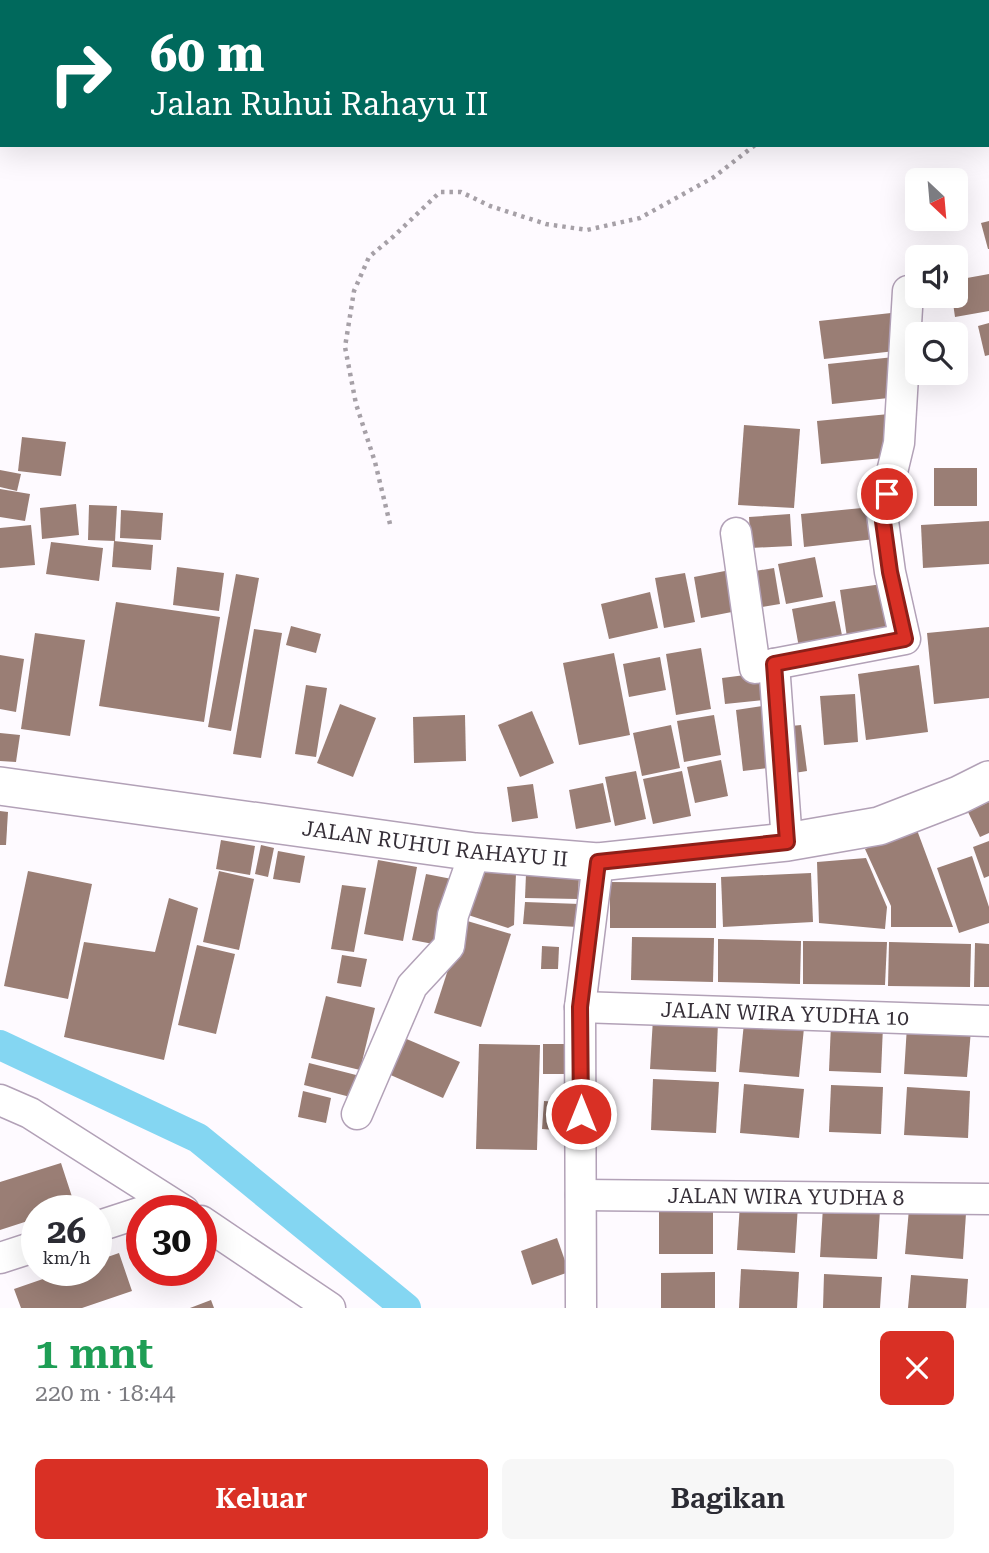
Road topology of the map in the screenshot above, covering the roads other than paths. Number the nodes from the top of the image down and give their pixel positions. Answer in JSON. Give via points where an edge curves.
{"nodes":[{"id":1,"x":907,"y":308,"type":"edge"},
{"id":2,"x":736,"y":533,"type":"dead end"},
{"id":3,"x":774,"y":664,"type":"junction"},
{"id":4,"x":989,"y":780,"type":"edge"},
{"id":5,"x":0,"y":786,"type":"edge"},
{"id":6,"x":787,"y":842,"type":"junction"},
{"id":7,"x":475,"y":852,"type":"junction"},
{"id":8,"x":598,"y":862,"type":"junction"},
{"id":9,"x":580,"y":1007,"type":"junction"},
{"id":10,"x":989,"y":1021,"type":"edge"},
{"id":11,"x":0,"y":1100,"type":"edge"},
{"id":12,"x":357,"y":1114,"type":"dead end"},
{"id":13,"x":141,"y":1195,"type":"edge"},
{"id":14,"x":581,"y":1195,"type":"junction"},
{"id":15,"x":989,"y":1199,"type":"edge"},
{"id":16,"x":217,"y":1232,"type":"edge"},
{"id":17,"x":21,"y":1251,"type":"edge"},
{"id":18,"x":0,"y":1258,"type":"edge"},
{"id":19,"x":330,"y":1308,"type":"edge"},
{"id":20,"x":581,"y":1308,"type":"edge"}],
"edges":[{"from":1,"to":3,"type":"street","via":[[899,443],[882,514],[905,639]]},
{"from":2,"to":3,"type":"street","via":[[755,668]]},
{"from":3,"to":6,"type":"street"},
{"from":4,"to":6,"type":"street","name":"JALAN RUHUI RAHAYU II","via":[[879,826]]},
{"from":5,"to":7,"type":"street","name":"JALAN RUHUI RAHAYU II"},
{"from":6,"to":8,"type":"street","name":"JALAN RUHUI RAHAYU II"},
{"from":7,"to":8,"type":"street","name":"JALAN RUHUI RAHAYU II"},
{"from":7,"to":12,"type":"street","via":[[453,915],[449,946],[412,986]]},
{"from":8,"to":9,"type":"street"},
{"from":9,"to":10,"type":"street","name":"JALAN WIRA YUDHA 10"},
{"from":9,"to":14,"type":"street"},
{"from":11,"to":13,"type":"street","via":[[30,1113]]},
{"from":14,"to":15,"type":"street","name":"JALAN WIRA YUDHA 8"},
{"from":14,"to":20,"type":"street"},
{"from":16,"to":19,"type":"street"},
{"from":17,"to":18,"type":"street"}]}
